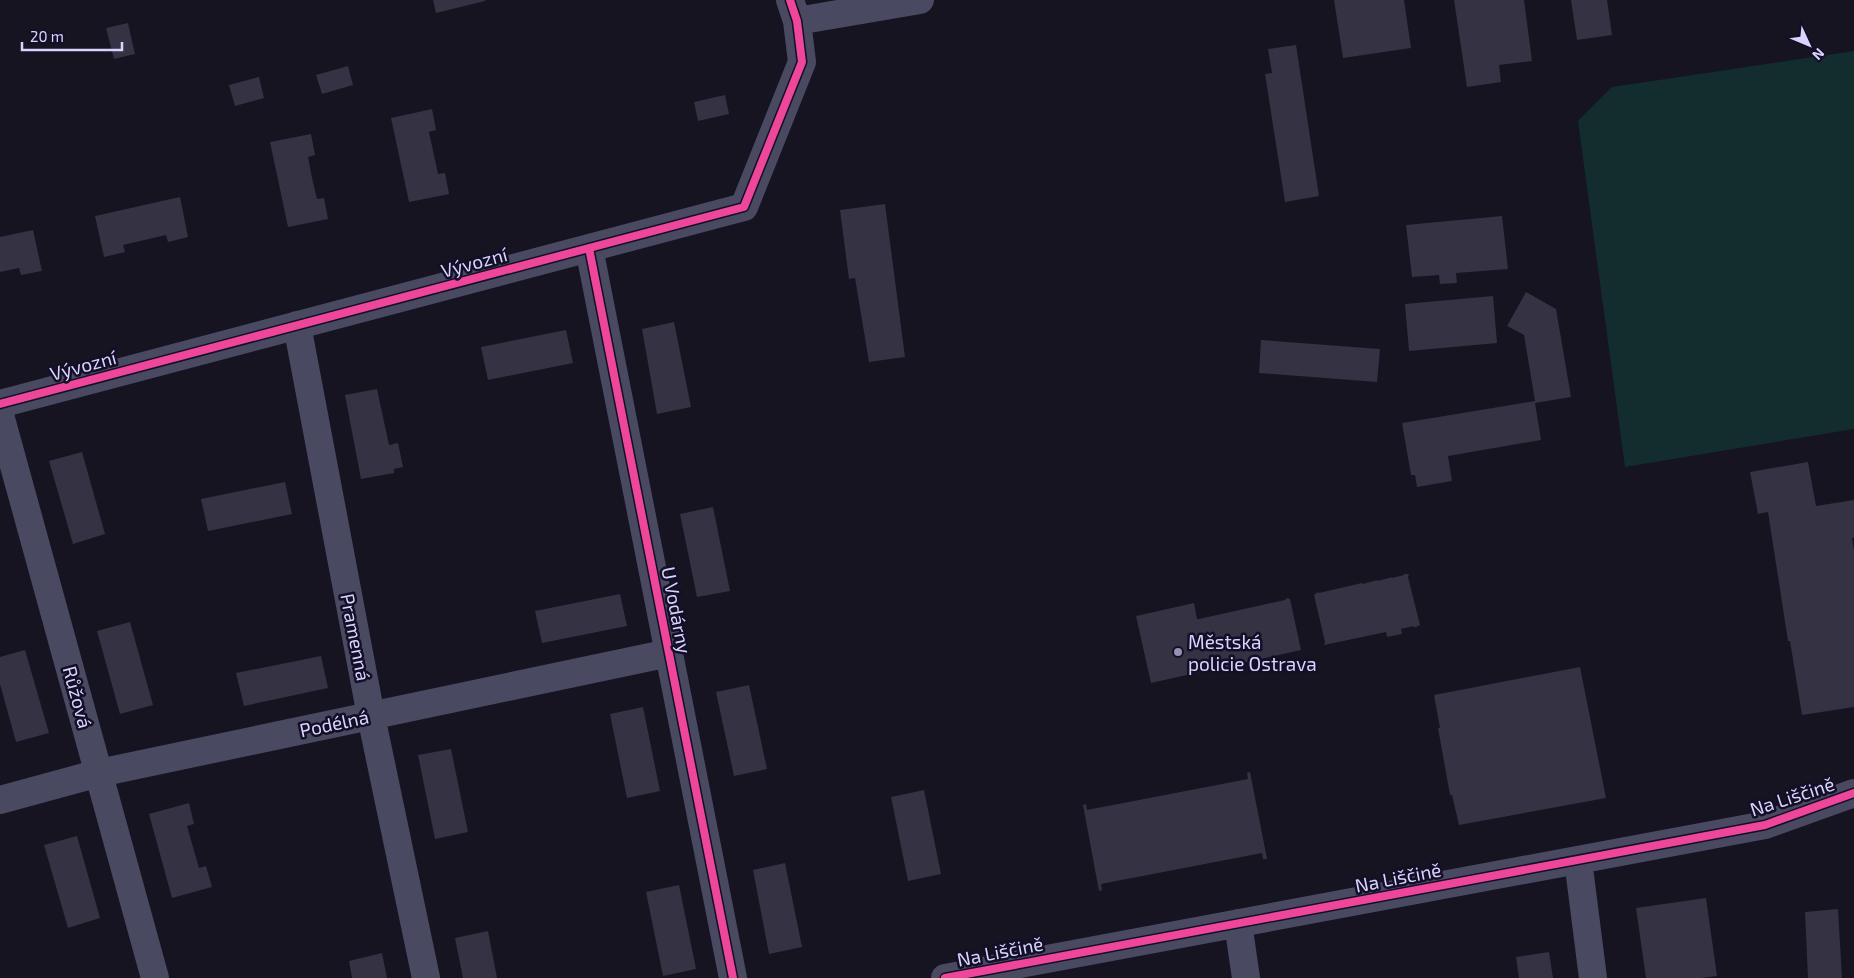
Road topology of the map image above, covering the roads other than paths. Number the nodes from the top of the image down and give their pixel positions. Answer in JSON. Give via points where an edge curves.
{"nodes":[{"id":1,"x":920,"y":0,"type":"edge"},
{"id":2,"x":794,"y":10,"type":"edge"},
{"id":3,"x":589,"y":248,"type":"junction"},
{"id":4,"x":297,"y":325,"type":"junction"},
{"id":5,"x":0,"y":404,"type":"edge"},
{"id":6,"x":0,"y":415,"type":"edge"},
{"id":7,"x":669,"y":653,"type":"junction"},
{"id":8,"x":371,"y":716,"type":"junction"},
{"id":9,"x":99,"y":773,"type":"junction"},
{"id":10,"x":1854,"y":792,"type":"edge"},
{"id":11,"x":0,"y":800,"type":"edge"},
{"id":12,"x":1578,"y":860,"type":"junction"},
{"id":13,"x":1238,"y":923,"type":"junction"},
{"id":14,"x":155,"y":978,"type":"edge"},
{"id":15,"x":426,"y":978,"type":"edge"},
{"id":16,"x":733,"y":978,"type":"edge"},
{"id":17,"x":945,"y":978,"type":"edge"},
{"id":18,"x":1246,"y":978,"type":"edge"},
{"id":19,"x":1593,"y":978,"type":"edge"}],
"edges":[{"from":1,"to":2,"type":"street","name":"Vývozní"},
{"from":2,"to":3,"type":"street","name":"Vývozní","via":[[802,62],[744,207]]},
{"from":3,"to":4,"type":"street","name":"Vývozní"},
{"from":3,"to":7,"type":"street","name":"U Vodárny"},
{"from":4,"to":5,"type":"street","name":"Vývozní"},
{"from":4,"to":8,"type":"street","name":"Pramenná"},
{"from":6,"to":9,"type":"street","name":"Růžová"},
{"from":7,"to":8,"type":"street","name":"Podélná"},
{"from":7,"to":16,"type":"street","name":"U Vodárny"},
{"from":8,"to":9,"type":"street","name":"Podélná"},
{"from":8,"to":15,"type":"street","name":"Pramenná"},
{"from":9,"to":11,"type":"street","name":"Podélná"},
{"from":9,"to":14,"type":"street","name":"Růžová"},
{"from":10,"to":12,"type":"street","name":"Na Liščině","via":[[1765,825]]},
{"from":12,"to":13,"type":"street","name":"Na Liščině"},
{"from":12,"to":19,"type":"street"},
{"from":13,"to":17,"type":"street","name":"Na Liščině"},
{"from":13,"to":18,"type":"street"}]}
